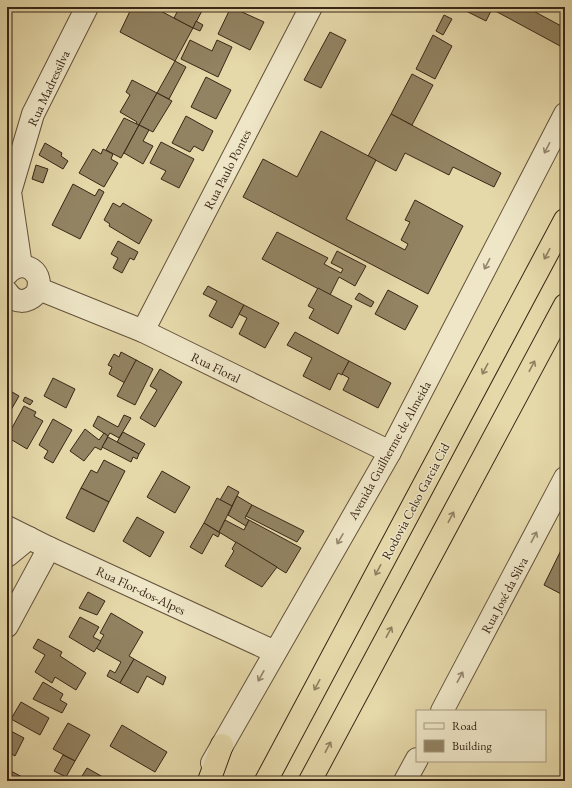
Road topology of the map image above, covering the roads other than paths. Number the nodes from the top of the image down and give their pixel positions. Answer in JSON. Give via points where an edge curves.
{"nodes":[{"id":1,"x":87,"y":7,"type":"edge"},
{"id":2,"x":311,"y":7,"type":"edge"},
{"id":3,"x":565,"y":114,"type":"edge"},
{"id":4,"x":565,"y":220,"type":"edge"},
{"id":5,"x":14,"y":270,"type":"edge"},
{"id":6,"x":39,"y":289,"type":"junction"},
{"id":7,"x":8,"y":295,"type":"edge"},
{"id":8,"x":565,"y":305,"type":"edge"},
{"id":9,"x":143,"y":331,"type":"junction"},
{"id":10,"x":390,"y":452,"type":"junction"},
{"id":11,"x":565,"y":478,"type":"edge"},
{"id":12,"x":7,"y":527,"type":"edge"},
{"id":13,"x":29,"y":538,"type":"junction"},
{"id":14,"x":49,"y":548,"type":"junction"},
{"id":15,"x":7,"y":556,"type":"edge"},
{"id":16,"x":7,"y":626,"type":"edge"},
{"id":17,"x":275,"y":652,"type":"junction"},
{"id":18,"x":443,"y":710,"type":"edge"},
{"id":19,"x":222,"y":745,"type":"junction"},
{"id":20,"x":416,"y":761,"type":"edge"},
{"id":21,"x":202,"y":781,"type":"edge"},
{"id":22,"x":209,"y":781,"type":"edge"},
{"id":23,"x":266,"y":781,"type":"edge"},
{"id":24,"x":310,"y":781,"type":"edge"},
{"id":25,"x":405,"y":781,"type":"edge"}],
"edges":[{"from":1,"to":5,"type":"street","name":"Rua Madressilva","via":[[33,114],[10,192]]},
{"from":2,"to":9,"type":"street","name":"Rua Paulo Pontes"},
{"from":3,"to":10,"type":"street","name":"Avenida Guilherme de Almeida","one_way":true},
{"from":4,"to":23,"type":"highway","name":"Rodovia Celso Garcia Cid","one_way":true},
{"from":5,"to":6,"type":"street","via":[[32,269],[38,278]]},
{"from":6,"to":7,"type":"street","via":[[26,301],[14,300]]},
{"from":6,"to":9,"type":"street","name":"Rua Floral"},
{"from":24,"to":8,"type":"highway","one_way":true},
{"from":9,"to":10,"type":"street","name":"Rua Floral"},
{"from":10,"to":17,"type":"street","name":"Avenida Guilherme de Almeida","one_way":true},
{"from":18,"to":11,"type":"street","name":"Rua José da Silva","one_way":true},
{"from":12,"to":13,"type":"street","name":"Rua Flor-dos-Alpes"},
{"from":13,"to":14,"type":"street","name":"Rua Flor-dos-Alpes"},
{"from":13,"to":15,"type":"street"},
{"from":14,"to":16,"type":"street"},
{"from":14,"to":17,"type":"street","name":"Rua Flor-dos-Alpes"},
{"from":17,"to":19,"type":"street","name":"Avenida Guilherme de Almeida","one_way":true},
{"from":19,"to":21,"type":"street","name":"Avenida Guilherme de Almeida"},
{"from":19,"to":22,"type":"highway"},
{"from":20,"to":25,"type":"street"}]}
